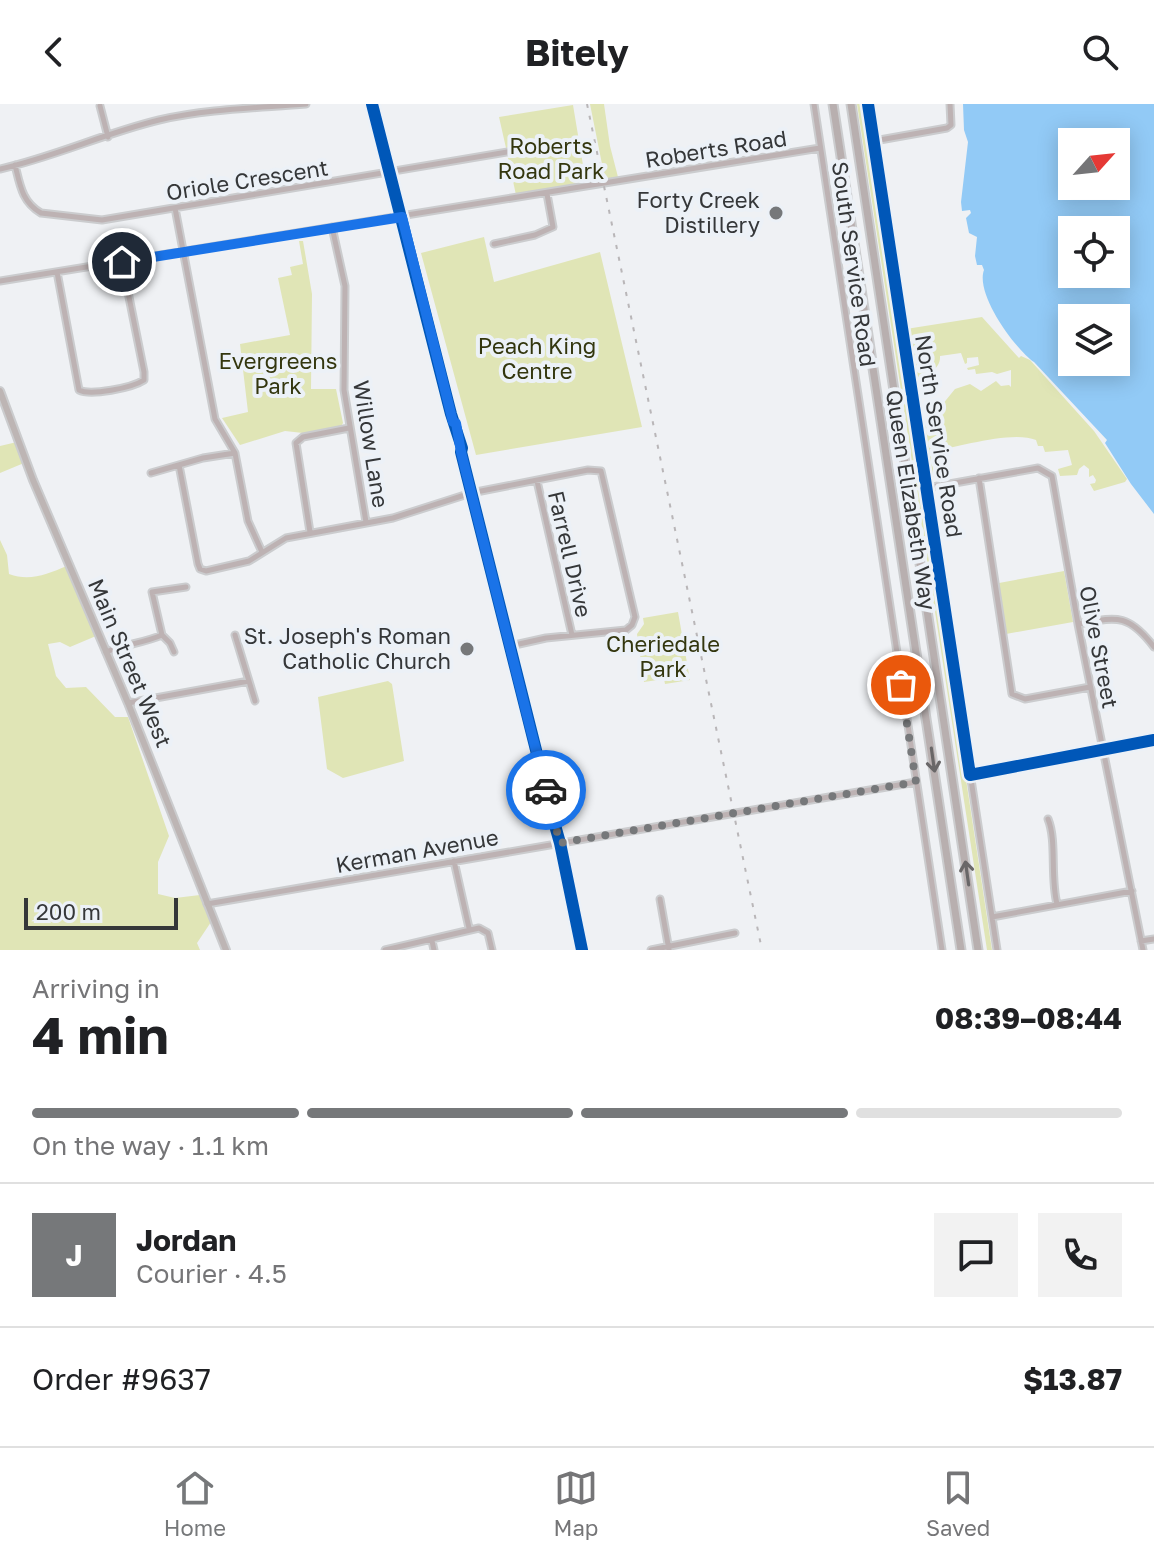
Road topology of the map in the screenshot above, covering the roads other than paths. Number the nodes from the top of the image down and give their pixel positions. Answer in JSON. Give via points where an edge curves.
{"nodes":[{"id":1,"x":306,"y":104,"type":"edge"},
{"id":2,"x":372,"y":104,"type":"edge"},
{"id":3,"x":814,"y":104,"type":"edge"},
{"id":4,"x":833,"y":104,"type":"edge"},
{"id":5,"x":851,"y":104,"type":"edge"},
{"id":6,"x":868,"y":104,"type":"edge"},
{"id":7,"x":950,"y":104,"type":"edge"},
{"id":8,"x":100,"y":106,"type":"dead end"},
{"id":9,"x":108,"y":137,"type":"junction"},
{"id":10,"x":874,"y":141,"type":"junction"},
{"id":11,"x":820,"y":148,"type":"junction"},
{"id":12,"x":513,"y":151,"type":"dead end"},
{"id":13,"x":15,"y":165,"type":"junction"},
{"id":14,"x":0,"y":169,"type":"edge"},
{"id":15,"x":390,"y":172,"type":"junction"},
{"id":16,"x":547,"y":194,"type":"junction"},
{"id":17,"x":175,"y":208,"type":"junction"},
{"id":18,"x":402,"y":217,"type":"junction"},
{"id":19,"x":332,"y":227,"type":"junction"},
{"id":20,"x":494,"y":244,"type":"dead end"},
{"id":21,"x":184,"y":252,"type":"junction"},
{"id":22,"x":122,"y":262,"type":"junction"},
{"id":23,"x":57,"y":272,"type":"junction"},
{"id":24,"x":0,"y":281,"type":"edge"},
{"id":25,"x":0,"y":391,"type":"edge"},
{"id":26,"x":349,"y":428,"type":"junction"},
{"id":27,"x":235,"y":453,"type":"junction"},
{"id":28,"x":179,"y":465,"type":"junction"},
{"id":29,"x":151,"y":473,"type":"dead end"},
{"id":30,"x":979,"y":478,"type":"junction"},
{"id":31,"x":537,"y":481,"type":"junction"},
{"id":32,"x":927,"y":488,"type":"junction"},
{"id":33,"x":471,"y":493,"type":"junction"},
{"id":34,"x":366,"y":522,"type":"junction"},
{"id":35,"x":310,"y":532,"type":"junction"},
{"id":36,"x":262,"y":552,"type":"junction"},
{"id":37,"x":186,"y":587,"type":"dead end"},
{"id":38,"x":1078,"y":624,"type":"junction"},
{"id":39,"x":162,"y":635,"type":"junction"},
{"id":40,"x":235,"y":635,"type":"dead end"},
{"id":41,"x":572,"y":635,"type":"junction"},
{"id":42,"x":510,"y":646,"type":"junction"},
{"id":43,"x":1154,"y":647,"type":"edge"},
{"id":44,"x":106,"y":652,"type":"junction"},
{"id":45,"x":174,"y":652,"type":"dead end"},
{"id":46,"x":249,"y":681,"type":"junction"},
{"id":47,"x":1090,"y":687,"type":"junction"},
{"id":48,"x":255,"y":701,"type":"dead end"},
{"id":49,"x":128,"y":703,"type":"junction"},
{"id":50,"x":1154,"y":740,"type":"edge"},
{"id":51,"x":1102,"y":748,"type":"junction"},
{"id":52,"x":970,"y":775,"type":"junction"},
{"id":53,"x":916,"y":782,"type":"junction"},
{"id":54,"x":1048,"y":819,"type":"dead end"},
{"id":55,"x":560,"y":843,"type":"junction"},
{"id":56,"x":454,"y":861,"type":"junction"},
{"id":57,"x":1132,"y":891,"type":"junction"},
{"id":58,"x":660,"y":899,"type":"dead end"},
{"id":59,"x":207,"y":904,"type":"junction"},
{"id":60,"x":1057,"y":904,"type":"junction"},
{"id":61,"x":992,"y":917,"type":"junction"},
{"id":62,"x":469,"y":928,"type":"junction"},
{"id":63,"x":735,"y":933,"type":"dead end"},
{"id":64,"x":1154,"y":939,"type":"edge"},
{"id":65,"x":432,"y":941,"type":"junction"},
{"id":66,"x":1141,"y":941,"type":"junction"},
{"id":67,"x":669,"y":948,"type":"edge"},
{"id":68,"x":226,"y":950,"type":"edge"},
{"id":69,"x":385,"y":950,"type":"edge"},
{"id":70,"x":434,"y":950,"type":"edge"},
{"id":71,"x":492,"y":950,"type":"edge"},
{"id":72,"x":582,"y":950,"type":"edge"},
{"id":73,"x":651,"y":950,"type":"edge"},
{"id":74,"x":942,"y":950,"type":"edge"},
{"id":75,"x":961,"y":950,"type":"edge"},
{"id":76,"x":978,"y":950,"type":"edge"},
{"id":77,"x":997,"y":950,"type":"edge"},
{"id":78,"x":1143,"y":950,"type":"edge"}],
"edges":[{"from":1,"to":9,"type":"street","via":[[188,114]]},
{"from":2,"to":15,"type":"main road"},
{"from":3,"to":11,"type":"street","name":"South Service Road"},
{"from":4,"to":75,"type":"highway","name":"Queen Elizabeth Way","one_way":true},
{"from":76,"to":5,"type":"highway","name":"Queen Elizabeth Way","one_way":true},
{"from":6,"to":10,"type":"street","name":"North Service Road"},
{"from":7,"to":10,"type":"street","via":[[947,128]]},
{"from":8,"to":9,"type":"street"},
{"from":9,"to":13,"type":"street"},
{"from":10,"to":32,"type":"street","name":"North Service Road"},
{"from":11,"to":16,"type":"street","name":"Roberts Road"},
{"from":11,"to":53,"type":"street","name":"South Service Road"},
{"from":12,"to":15,"type":"street","name":"Oriole Crescent"},
{"from":13,"to":14,"type":"street"},
{"from":13,"to":17,"type":"street","name":"Oriole Crescent","via":[[26,202],[41,213],[102,220]]},
{"from":15,"to":17,"type":"street","name":"Oriole Crescent"},
{"from":15,"to":18,"type":"main road"},
{"from":16,"to":18,"type":"street","name":"Roberts Road"},
{"from":16,"to":20,"type":"street","via":[[553,227]]},
{"from":17,"to":21,"type":"street"},
{"from":18,"to":19,"type":"street","name":"Roberts Road"},
{"from":18,"to":33,"type":"main road"},
{"from":19,"to":21,"type":"street","name":"Roberts Road"},
{"from":19,"to":26,"type":"street","name":"Willow Lane","via":[[345,286],[343,380]]},
{"from":21,"to":22,"type":"street","name":"Roberts Road"},
{"from":21,"to":27,"type":"street","via":[[215,419]]},
{"from":22,"to":23,"type":"street","name":"Roberts Road"},
{"from":22,"to":23,"type":"street","via":[[144,372],[144,380],[127,387],[79,390]]},
{"from":23,"to":24,"type":"street","name":"Roberts Road"},
{"from":25,"to":44,"type":"main road","name":"Main Street West"},
{"from":26,"to":34,"type":"street","name":"Willow Lane"},
{"from":26,"to":35,"type":"street","via":[[296,443]]},
{"from":27,"to":28,"type":"street"},
{"from":27,"to":36,"type":"street","via":[[251,532]]},
{"from":28,"to":29,"type":"street"},
{"from":28,"to":36,"type":"street","via":[[200,569],[249,561]]},
{"from":30,"to":32,"type":"street","name":"Olive Street"},
{"from":30,"to":38,"type":"street","name":"Olive Street","via":[[1038,468],[1050,472]]},
{"from":30,"to":47,"type":"street","via":[[1012,694],[1025,699]]},
{"from":31,"to":33,"type":"street"},
{"from":31,"to":41,"type":"street","name":"Farrell Drive"},
{"from":31,"to":41,"type":"street","via":[[601,471],[635,617],[626,630]]},
{"from":32,"to":52,"type":"street","name":"North Service Road"},
{"from":33,"to":34,"type":"street"},
{"from":33,"to":42,"type":"main road"},
{"from":34,"to":35,"type":"street"},
{"from":35,"to":36,"type":"street"},
{"from":37,"to":39,"type":"street","via":[[152,592]]},
{"from":38,"to":43,"type":"street","via":[[1121,618],[1139,628]]},
{"from":38,"to":47,"type":"street","name":"Olive Street"},
{"from":39,"to":44,"type":"street"},
{"from":39,"to":45,"type":"street"},
{"from":40,"to":46,"type":"street"},
{"from":41,"to":42,"type":"street"},
{"from":42,"to":55,"type":"main road"},
{"from":44,"to":49,"type":"main road","name":"Main Street West"},
{"from":46,"to":48,"type":"street"},
{"from":46,"to":49,"type":"street"},
{"from":47,"to":51,"type":"street","name":"Olive Street"},
{"from":49,"to":59,"type":"main road","name":"Main Street West"},
{"from":50,"to":51,"type":"street"},
{"from":51,"to":52,"type":"street"},
{"from":51,"to":57,"type":"street","name":"Olive Street"},
{"from":52,"to":61,"type":"street","name":"North Service Road"},
{"from":53,"to":55,"type":"street","name":"Kerman Avenue"},
{"from":53,"to":74,"type":"street","name":"South Service Road"},
{"from":54,"to":60,"type":"street"},
{"from":55,"to":56,"type":"street","name":"Kerman Avenue"},
{"from":55,"to":72,"type":"main road"},
{"from":56,"to":59,"type":"street","name":"Kerman Avenue"},
{"from":56,"to":62,"type":"street"},
{"from":57,"to":60,"type":"street"},
{"from":57,"to":66,"type":"street","name":"Olive Street"},
{"from":58,"to":67,"type":"street"},
{"from":59,"to":68,"type":"main road","name":"Main Street West"},
{"from":60,"to":61,"type":"street"},
{"from":61,"to":77,"type":"street","name":"North Service Road"},
{"from":62,"to":65,"type":"street"},
{"from":62,"to":71,"type":"street","via":[[484,928]]},
{"from":63,"to":67,"type":"street"},
{"from":64,"to":66,"type":"street"},
{"from":65,"to":69,"type":"street"},
{"from":65,"to":70,"type":"street"},
{"from":66,"to":78,"type":"street","name":"Olive Street"},
{"from":67,"to":73,"type":"street"}]}
